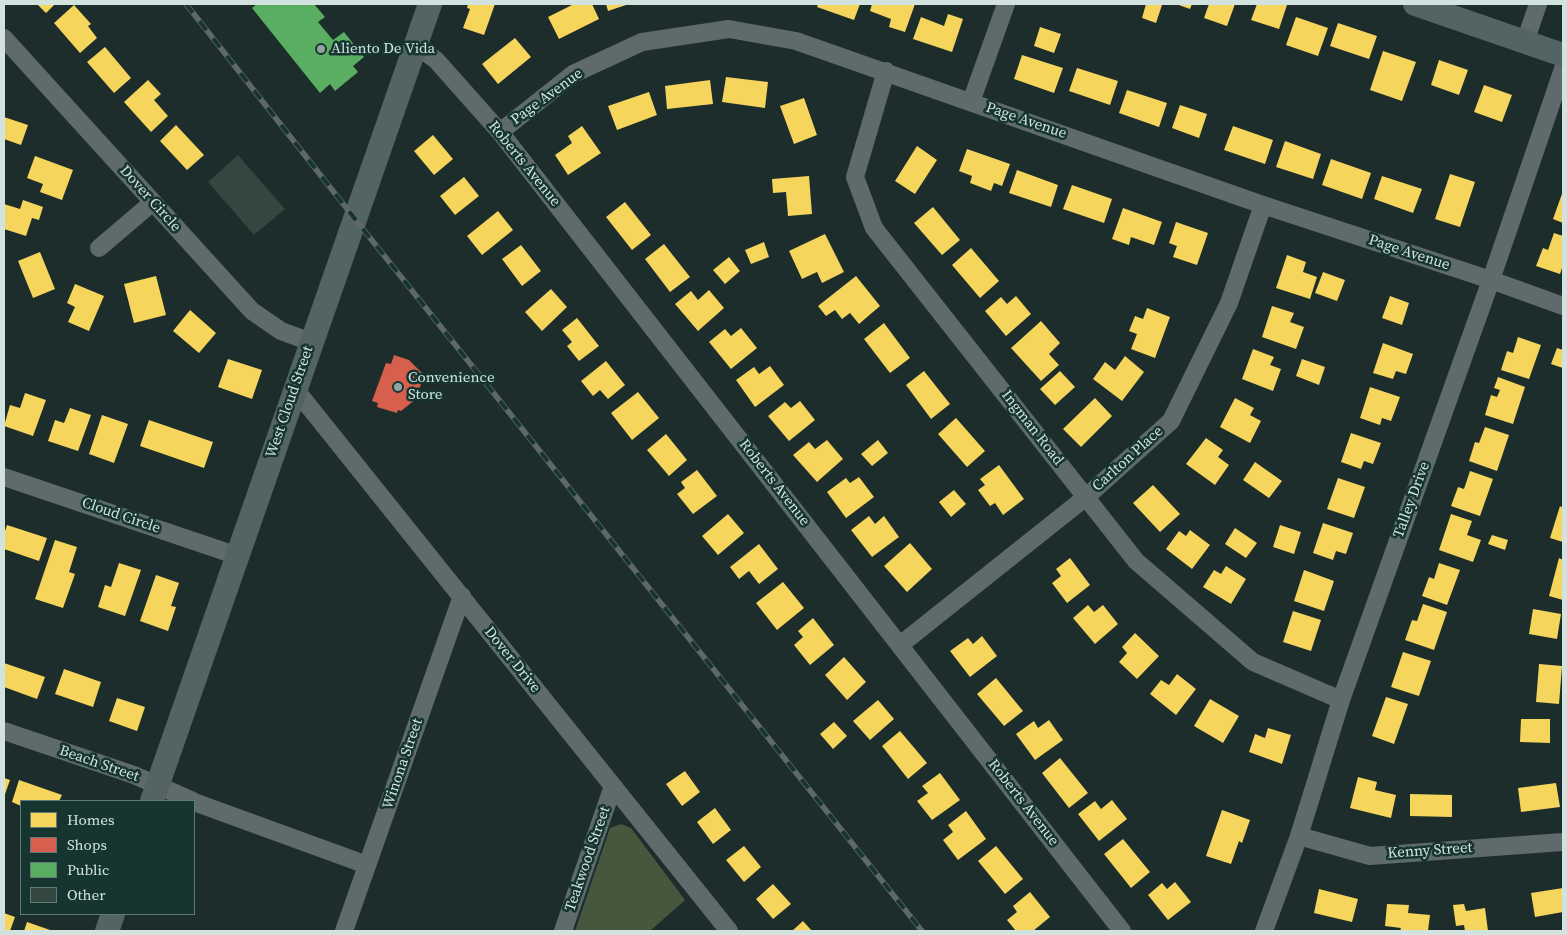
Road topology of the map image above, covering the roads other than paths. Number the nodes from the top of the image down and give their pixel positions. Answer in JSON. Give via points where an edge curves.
{"nodes":[{"id":1,"x":430,"y":4,"type":"edge"},
{"id":2,"x":1006,"y":4,"type":"edge"},
{"id":3,"x":1415,"y":4,"type":"edge"},
{"id":4,"x":1538,"y":4,"type":"edge"},
{"id":5,"x":4,"y":38,"type":"edge"},
{"id":6,"x":1525,"y":42,"type":"junction"},
{"id":7,"x":416,"y":44,"type":"junction"},
{"id":8,"x":1563,"y":54,"type":"edge"},
{"id":9,"x":1563,"y":69,"type":"edge"},
{"id":10,"x":886,"y":71,"type":"junction"},
{"id":11,"x":971,"y":102,"type":"junction"},
{"id":12,"x":500,"y":132,"type":"junction"},
{"id":13,"x":153,"y":202,"type":"junction"},
{"id":14,"x":1263,"y":204,"type":"junction"},
{"id":15,"x":99,"y":248,"type":"dead end"},
{"id":16,"x":1491,"y":280,"type":"junction"},
{"id":17,"x":1563,"y":306,"type":"edge"},
{"id":18,"x":311,"y":342,"type":"junction"},
{"id":19,"x":295,"y":389,"type":"junction"},
{"id":20,"x":4,"y":476,"type":"edge"},
{"id":21,"x":1086,"y":497,"type":"junction"},
{"id":22,"x":238,"y":556,"type":"junction"},
{"id":23,"x":462,"y":596,"type":"junction"},
{"id":24,"x":900,"y":645,"type":"junction"},
{"id":25,"x":1341,"y":700,"type":"junction"},
{"id":26,"x":4,"y":731,"type":"edge"},
{"id":27,"x":613,"y":786,"type":"junction"},
{"id":28,"x":155,"y":793,"type":"edge"},
{"id":29,"x":188,"y":800,"type":"edge"},
{"id":30,"x":195,"y":802,"type":"edge"},
{"id":31,"x":1298,"y":836,"type":"junction"},
{"id":32,"x":1563,"y":842,"type":"edge"},
{"id":33,"x":367,"y":865,"type":"junction"},
{"id":34,"x":113,"y":915,"type":"edge"},
{"id":35,"x":107,"y":931,"type":"edge"},
{"id":36,"x":344,"y":931,"type":"edge"},
{"id":37,"x":563,"y":931,"type":"edge"},
{"id":38,"x":730,"y":931,"type":"edge"},
{"id":39,"x":1122,"y":931,"type":"edge"},
{"id":40,"x":1264,"y":931,"type":"edge"}],
"edges":[{"from":1,"to":7,"type":"main road","name":"West Cloud Street"},
{"from":2,"to":11,"type":"street"},
{"from":3,"to":6,"type":"main road"},
{"from":4,"to":6,"type":"street"},
{"from":5,"to":13,"type":"street","name":"Dover Circle"},
{"from":6,"to":8,"type":"main road"},
{"from":7,"to":12,"type":"street","name":"Roberts Avenue","via":[[436,60]]},
{"from":7,"to":18,"type":"main road","name":"West Cloud Street"},
{"from":9,"to":16,"type":"street","name":"Talley Drive"},
{"from":10,"to":11,"type":"street","name":"Page Avenue"},
{"from":10,"to":12,"type":"street","name":"Page Avenue","via":[[796,41],[729,29],[642,42],[573,74]]},
{"from":10,"to":21,"type":"street","name":"Ingman Road","via":[[855,177],[874,228]]},
{"from":11,"to":14,"type":"street","name":"Page Avenue"},
{"from":12,"to":24,"type":"street","name":"Roberts Avenue"},
{"from":13,"to":15,"type":"street"},
{"from":13,"to":18,"type":"street","name":"Dover Circle","via":[[252,311],[280,331]]},
{"from":14,"to":16,"type":"street","name":"Page Avenue"},
{"from":14,"to":21,"type":"street","name":"Carlton Place","via":[[1229,303],[1171,422]]},
{"from":16,"to":17,"type":"street","name":"Page Avenue"},
{"from":16,"to":25,"type":"street","name":"Talley Drive"},
{"from":18,"to":19,"type":"main road","name":"West Cloud Street"},
{"from":19,"to":22,"type":"main road","name":"West Cloud Street"},
{"from":19,"to":23,"type":"street","name":"Dover Drive"},
{"from":20,"to":22,"type":"street","name":"Cloud Circle"},
{"from":21,"to":24,"type":"street","name":"Carlton Place"},
{"from":21,"to":25,"type":"street","name":"Ingman Road","via":[[1136,562],[1253,662]]},
{"from":22,"to":28,"type":"main road","name":"West Cloud Street"},
{"from":23,"to":27,"type":"street","name":"Dover Drive"},
{"from":23,"to":33,"type":"street","name":"Winona Street"},
{"from":24,"to":39,"type":"street","name":"Roberts Avenue"},
{"from":25,"to":31,"type":"street","name":"Talley Drive"},
{"from":26,"to":28,"type":"street","name":"Beach Street","via":[[134,775]]},
{"from":27,"to":37,"type":"street","name":"Teakwood Street"},
{"from":27,"to":38,"type":"street","name":"Dover Drive"},
{"from":28,"to":29,"type":"street","name":"Beach Street"},
{"from":30,"to":33,"type":"street","name":"Beach Street"},
{"from":31,"to":32,"type":"street","name":"Kenny Street","via":[[1370,856]]},
{"from":31,"to":40,"type":"street","name":"Talley Drive"},
{"from":33,"to":36,"type":"street","name":"Winona Street"},
{"from":34,"to":35,"type":"main road"}]}
